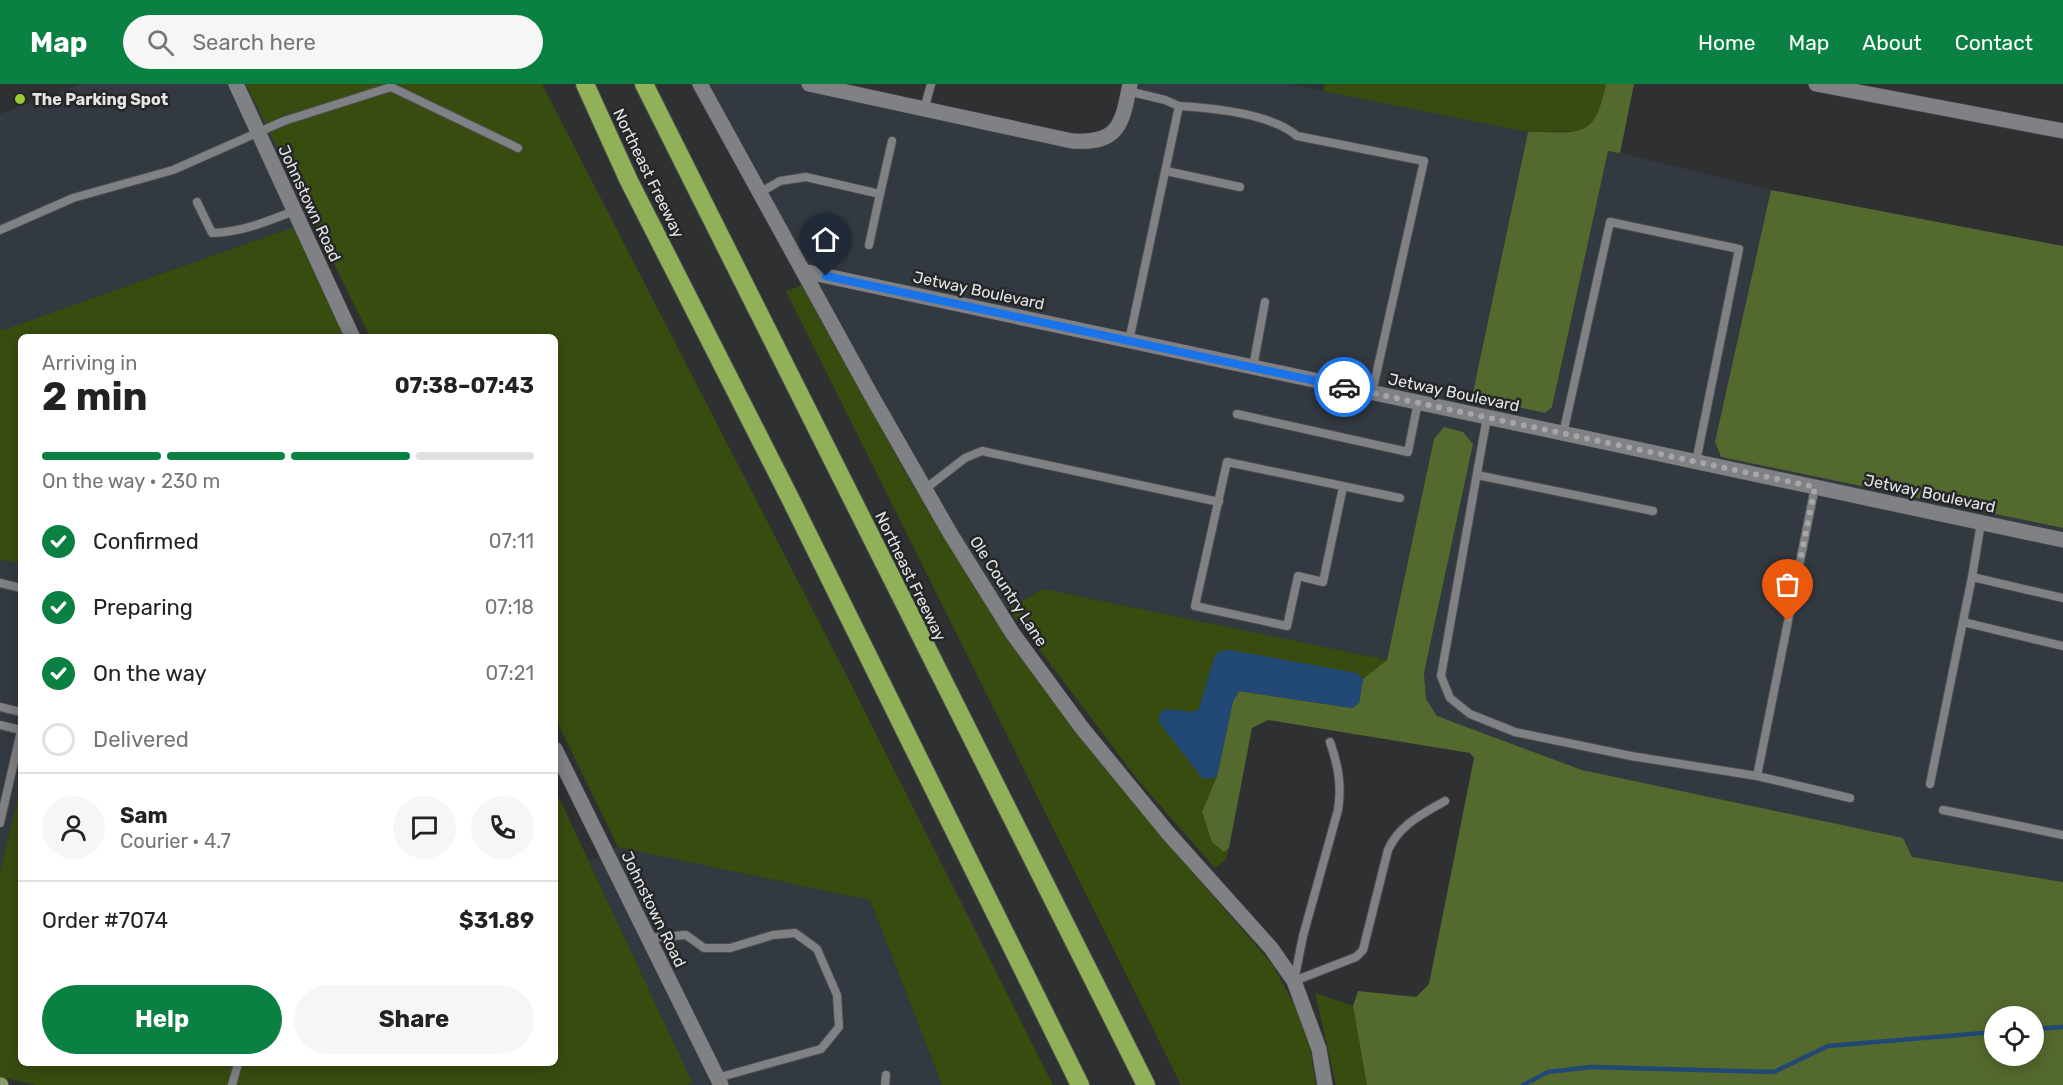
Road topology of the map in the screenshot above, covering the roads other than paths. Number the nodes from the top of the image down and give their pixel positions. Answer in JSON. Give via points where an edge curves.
{"nodes":[{"id":1,"x":236,"y":84,"type":"edge"},
{"id":2,"x":578,"y":84,"type":"edge"},
{"id":3,"x":585,"y":84,"type":"edge"},
{"id":4,"x":644,"y":84,"type":"edge"},
{"id":5,"x":700,"y":84,"type":"edge"},
{"id":6,"x":809,"y":84,"type":"edge"},
{"id":7,"x":931,"y":84,"type":"edge"},
{"id":8,"x":1816,"y":84,"type":"edge"},
{"id":9,"x":1129,"y":87,"type":"edge"},
{"id":10,"x":1179,"y":106,"type":"junction"},
{"id":11,"x":924,"y":110,"type":"junction"},
{"id":12,"x":2063,"y":130,"type":"edge"},
{"id":13,"x":257,"y":133,"type":"junction"},
{"id":14,"x":892,"y":141,"type":"dead end"},
{"id":15,"x":518,"y":148,"type":"dead end"},
{"id":16,"x":1166,"y":171,"type":"junction"},
{"id":17,"x":630,"y":181,"type":"junction"},
{"id":18,"x":1240,"y":187,"type":"dead end"},
{"id":19,"x":759,"y":193,"type":"junction"},
{"id":20,"x":880,"y":194,"type":"junction"},
{"id":21,"x":197,"y":202,"type":"dead end"},
{"id":22,"x":294,"y":211,"type":"junction"},
{"id":23,"x":0,"y":230,"type":"edge"},
{"id":24,"x":869,"y":245,"type":"dead end"},
{"id":25,"x":803,"y":271,"type":"junction"},
{"id":26,"x":1265,"y":302,"type":"dead end"},
{"id":27,"x":351,"y":334,"type":"edge"},
{"id":28,"x":1129,"y":341,"type":"junction"},
{"id":29,"x":1253,"y":367,"type":"junction"},
{"id":30,"x":1372,"y":393,"type":"junction"},
{"id":31,"x":1418,"y":402,"type":"junction"},
{"id":32,"x":1237,"y":414,"type":"dead end"},
{"id":33,"x":1487,"y":417,"type":"junction"},
{"id":34,"x":1563,"y":434,"type":"junction"},
{"id":35,"x":1696,"y":462,"type":"junction"},
{"id":36,"x":1477,"y":475,"type":"junction"},
{"id":37,"x":1343,"y":487,"type":"junction"},
{"id":38,"x":1815,"y":487,"type":"junction"},
{"id":39,"x":924,"y":489,"type":"junction"},
{"id":40,"x":1400,"y":498,"type":"dead end"},
{"id":41,"x":1219,"y":502,"type":"junction"},
{"id":42,"x":1653,"y":511,"type":"dead end"},
{"id":43,"x":1981,"y":523,"type":"junction"},
{"id":44,"x":2063,"y":540,"type":"edge"},
{"id":45,"x":1972,"y":577,"type":"junction"},
{"id":46,"x":0,"y":583,"type":"edge"},
{"id":47,"x":18,"y":587,"type":"edge"},
{"id":48,"x":2063,"y":598,"type":"edge"},
{"id":49,"x":1963,"y":622,"type":"junction"},
{"id":50,"x":2063,"y":645,"type":"edge"},
{"id":51,"x":0,"y":707,"type":"edge"},
{"id":52,"x":18,"y":711,"type":"edge"},
{"id":53,"x":0,"y":725,"type":"edge"},
{"id":54,"x":18,"y":729,"type":"edge"},
{"id":55,"x":1330,"y":742,"type":"dead end"},
{"id":56,"x":18,"y":743,"type":"edge"},
{"id":57,"x":558,"y":754,"type":"edge"},
{"id":58,"x":1756,"y":776,"type":"junction"},
{"id":59,"x":1930,"y":784,"type":"dead end"},
{"id":60,"x":1850,"y":798,"type":"dead end"},
{"id":61,"x":1445,"y":801,"type":"dead end"},
{"id":62,"x":1943,"y":810,"type":"dead end"},
{"id":63,"x":0,"y":823,"type":"edge"},
{"id":64,"x":2063,"y":835,"type":"edge"},
{"id":65,"x":648,"y":938,"type":"junction"},
{"id":66,"x":1294,"y":981,"type":"junction"},
{"id":67,"x":237,"y":1066,"type":"edge"},
{"id":68,"x":886,"y":1075,"type":"dead end"},
{"id":69,"x":719,"y":1082,"type":"edge"},
{"id":70,"x":232,"y":1085,"type":"edge"},
{"id":71,"x":885,"y":1085,"type":"edge"},
{"id":72,"x":1080,"y":1085,"type":"edge"},
{"id":73,"x":1146,"y":1085,"type":"edge"},
{"id":74,"x":1325,"y":1085,"type":"edge"}],
"edges":[{"from":1,"to":13,"type":"street","name":"Johnstown Road"},
{"from":2,"to":17,"type":"highway"},
{"from":3,"to":17,"type":"highway","name":"Northeast Freeway"},
{"from":4,"to":73,"type":"highway","name":"Northeast Freeway"},
{"from":5,"to":19,"type":"street","name":"Ole Country Lane"},
{"from":6,"to":11,"type":"street"},
{"from":7,"to":11,"type":"lane"},
{"from":8,"to":12,"type":"street"},
{"from":9,"to":10,"type":"lane"},
{"from":9,"to":11,"type":"street","via":[[1116,131],[1092,142]]},
{"from":10,"to":16,"type":"lane"},
{"from":10,"to":30,"type":"lane","via":[[1211,107],[1286,126],[1297,136],[1424,161]]},
{"from":13,"to":15,"type":"lane","via":[[391,87]]},
{"from":13,"to":22,"type":"street","name":"Johnstown Road"},
{"from":13,"to":23,"type":"lane","via":[[173,170],[73,198]]},
{"from":14,"to":20,"type":"lane"},
{"from":16,"to":18,"type":"lane"},
{"from":16,"to":28,"type":"lane"},
{"from":17,"to":72,"type":"highway","name":"Northeast Freeway"},
{"from":19,"to":20,"type":"lane","via":[[780,181],[806,177]]},
{"from":19,"to":25,"type":"street","name":"Ole Country Lane"},
{"from":20,"to":24,"type":"lane"},
{"from":21,"to":22,"type":"lane","via":[[212,233],[246,229]]},
{"from":22,"to":27,"type":"street","name":"Johnstown Road"},
{"from":25,"to":28,"type":"street","name":"Jetway Boulevard"},
{"from":25,"to":39,"type":"street","name":"Ole Country Lane"},
{"from":26,"to":29,"type":"lane"},
{"from":28,"to":29,"type":"street","name":"Jetway Boulevard"},
{"from":29,"to":30,"type":"street","name":"Jetway Boulevard"},
{"from":30,"to":31,"type":"street","name":"Jetway Boulevard"},
{"from":31,"to":32,"type":"lane","via":[[1408,452]]},
{"from":31,"to":33,"type":"street","name":"Jetway Boulevard"},
{"from":33,"to":34,"type":"street","name":"Jetway Boulevard"},
{"from":33,"to":36,"type":"lane"},
{"from":34,"to":35,"type":"street","name":"Jetway Boulevard"},
{"from":34,"to":35,"type":"lane","via":[[1610,222],[1739,249]]},
{"from":35,"to":38,"type":"street","name":"Jetway Boulevard"},
{"from":36,"to":42,"type":"lane"},
{"from":36,"to":58,"type":"lane","via":[[1441,676],[1450,698],[1470,714],[1515,732]]},
{"from":37,"to":40,"type":"lane"},
{"from":37,"to":41,"type":"lane","via":[[1227,462]]},
{"from":37,"to":41,"type":"lane","via":[[1323,582],[1298,576],[1287,626],[1195,606]]},
{"from":38,"to":43,"type":"street","name":"Jetway Boulevard"},
{"from":38,"to":58,"type":"lane"},
{"from":39,"to":41,"type":"lane","via":[[965,458],[982,451]]},
{"from":39,"to":66,"type":"street","name":"Ole Country Lane","via":[[1013,634],[1082,728],[1168,833],[1271,948]]},
{"from":43,"to":44,"type":"street","name":"Jetway Boulevard"},
{"from":43,"to":45,"type":"lane"},
{"from":45,"to":48,"type":"lane"},
{"from":45,"to":49,"type":"lane"},
{"from":46,"to":47,"type":"lane"},
{"from":49,"to":50,"type":"lane"},
{"from":49,"to":59,"type":"lane"},
{"from":51,"to":52,"type":"lane"},
{"from":53,"to":54,"type":"lane"},
{"from":55,"to":66,"type":"lane","via":[[1341,790],[1338,810]]},
{"from":56,"to":63,"type":"lane"},
{"from":57,"to":65,"type":"street","name":"Johnstown Road"},
{"from":58,"to":60,"type":"lane"},
{"from":61,"to":66,"type":"lane","via":[[1413,819],[1394,836],[1363,950],[1356,957]]},
{"from":62,"to":64,"type":"lane"},
{"from":65,"to":69,"type":"street","name":"Johnstown Road"},
{"from":65,"to":69,"type":"lane","via":[[686,934],[705,948],[730,948],[795,933],[818,949],[837,995],[839,1027],[821,1049]]},
{"from":66,"to":74,"type":"street","name":"Ole Country Lane","via":[[1319,1049]]},
{"from":67,"to":70,"type":"lane"},
{"from":68,"to":71,"type":"lane"}]}
